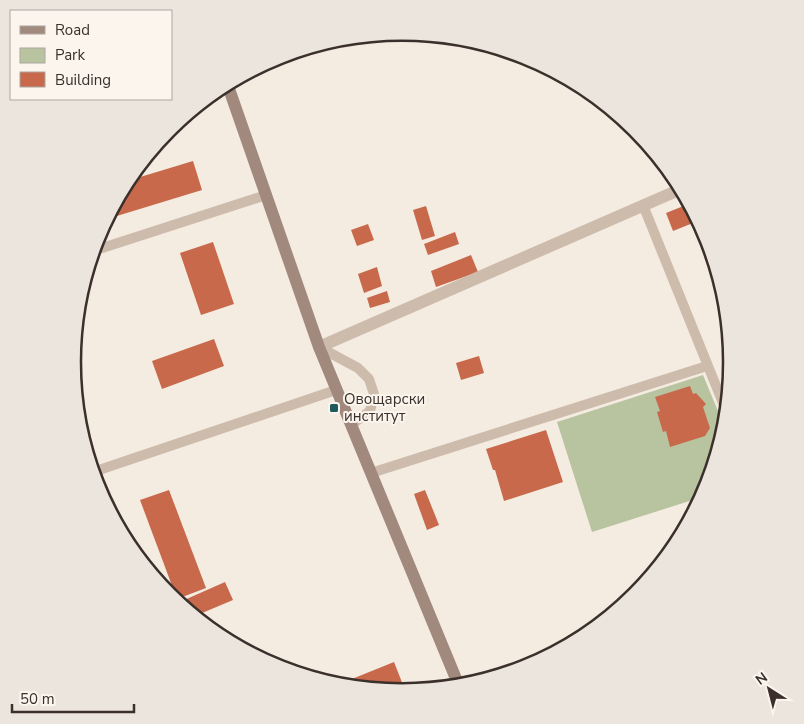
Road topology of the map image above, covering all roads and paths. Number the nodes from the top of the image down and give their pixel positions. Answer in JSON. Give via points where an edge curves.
{"nodes":[{"id":1,"x":230,"y":91,"type":"edge"},
{"id":2,"x":674,"y":192,"type":"edge"},
{"id":3,"x":266,"y":195,"type":"junction"},
{"id":4,"x":643,"y":205,"type":"junction"},
{"id":5,"x":102,"y":248,"type":"edge"},
{"id":6,"x":318,"y":347,"type":"junction"},
{"id":7,"x":707,"y":366,"type":"junction"},
{"id":8,"x":336,"y":390,"type":"junction"},
{"id":9,"x":721,"y":399,"type":"edge"},
{"id":10,"x":351,"y":425,"type":"junction"},
{"id":11,"x":100,"y":470,"type":"edge"},
{"id":12,"x":371,"y":473,"type":"junction"},
{"id":13,"x":457,"y":678,"type":"edge"}],
"edges":[{"from":1,"to":3,"type":"street"},
{"from":2,"to":4,"type":"street"},
{"from":3,"to":5,"type":"lane"},
{"from":3,"to":6,"type":"street"},
{"from":4,"to":6,"type":"street"},
{"from":4,"to":7,"type":"lane"},
{"from":6,"to":8,"type":"street"},
{"from":6,"to":10,"type":"lane","via":[[358,368],[369,379],[374,394],[370,411]]},
{"from":7,"to":9,"type":"lane"},
{"from":7,"to":12,"type":"lane"},
{"from":8,"to":10,"type":"street"},
{"from":8,"to":11,"type":"lane"},
{"from":10,"to":12,"type":"street"},
{"from":12,"to":13,"type":"street"}]}
